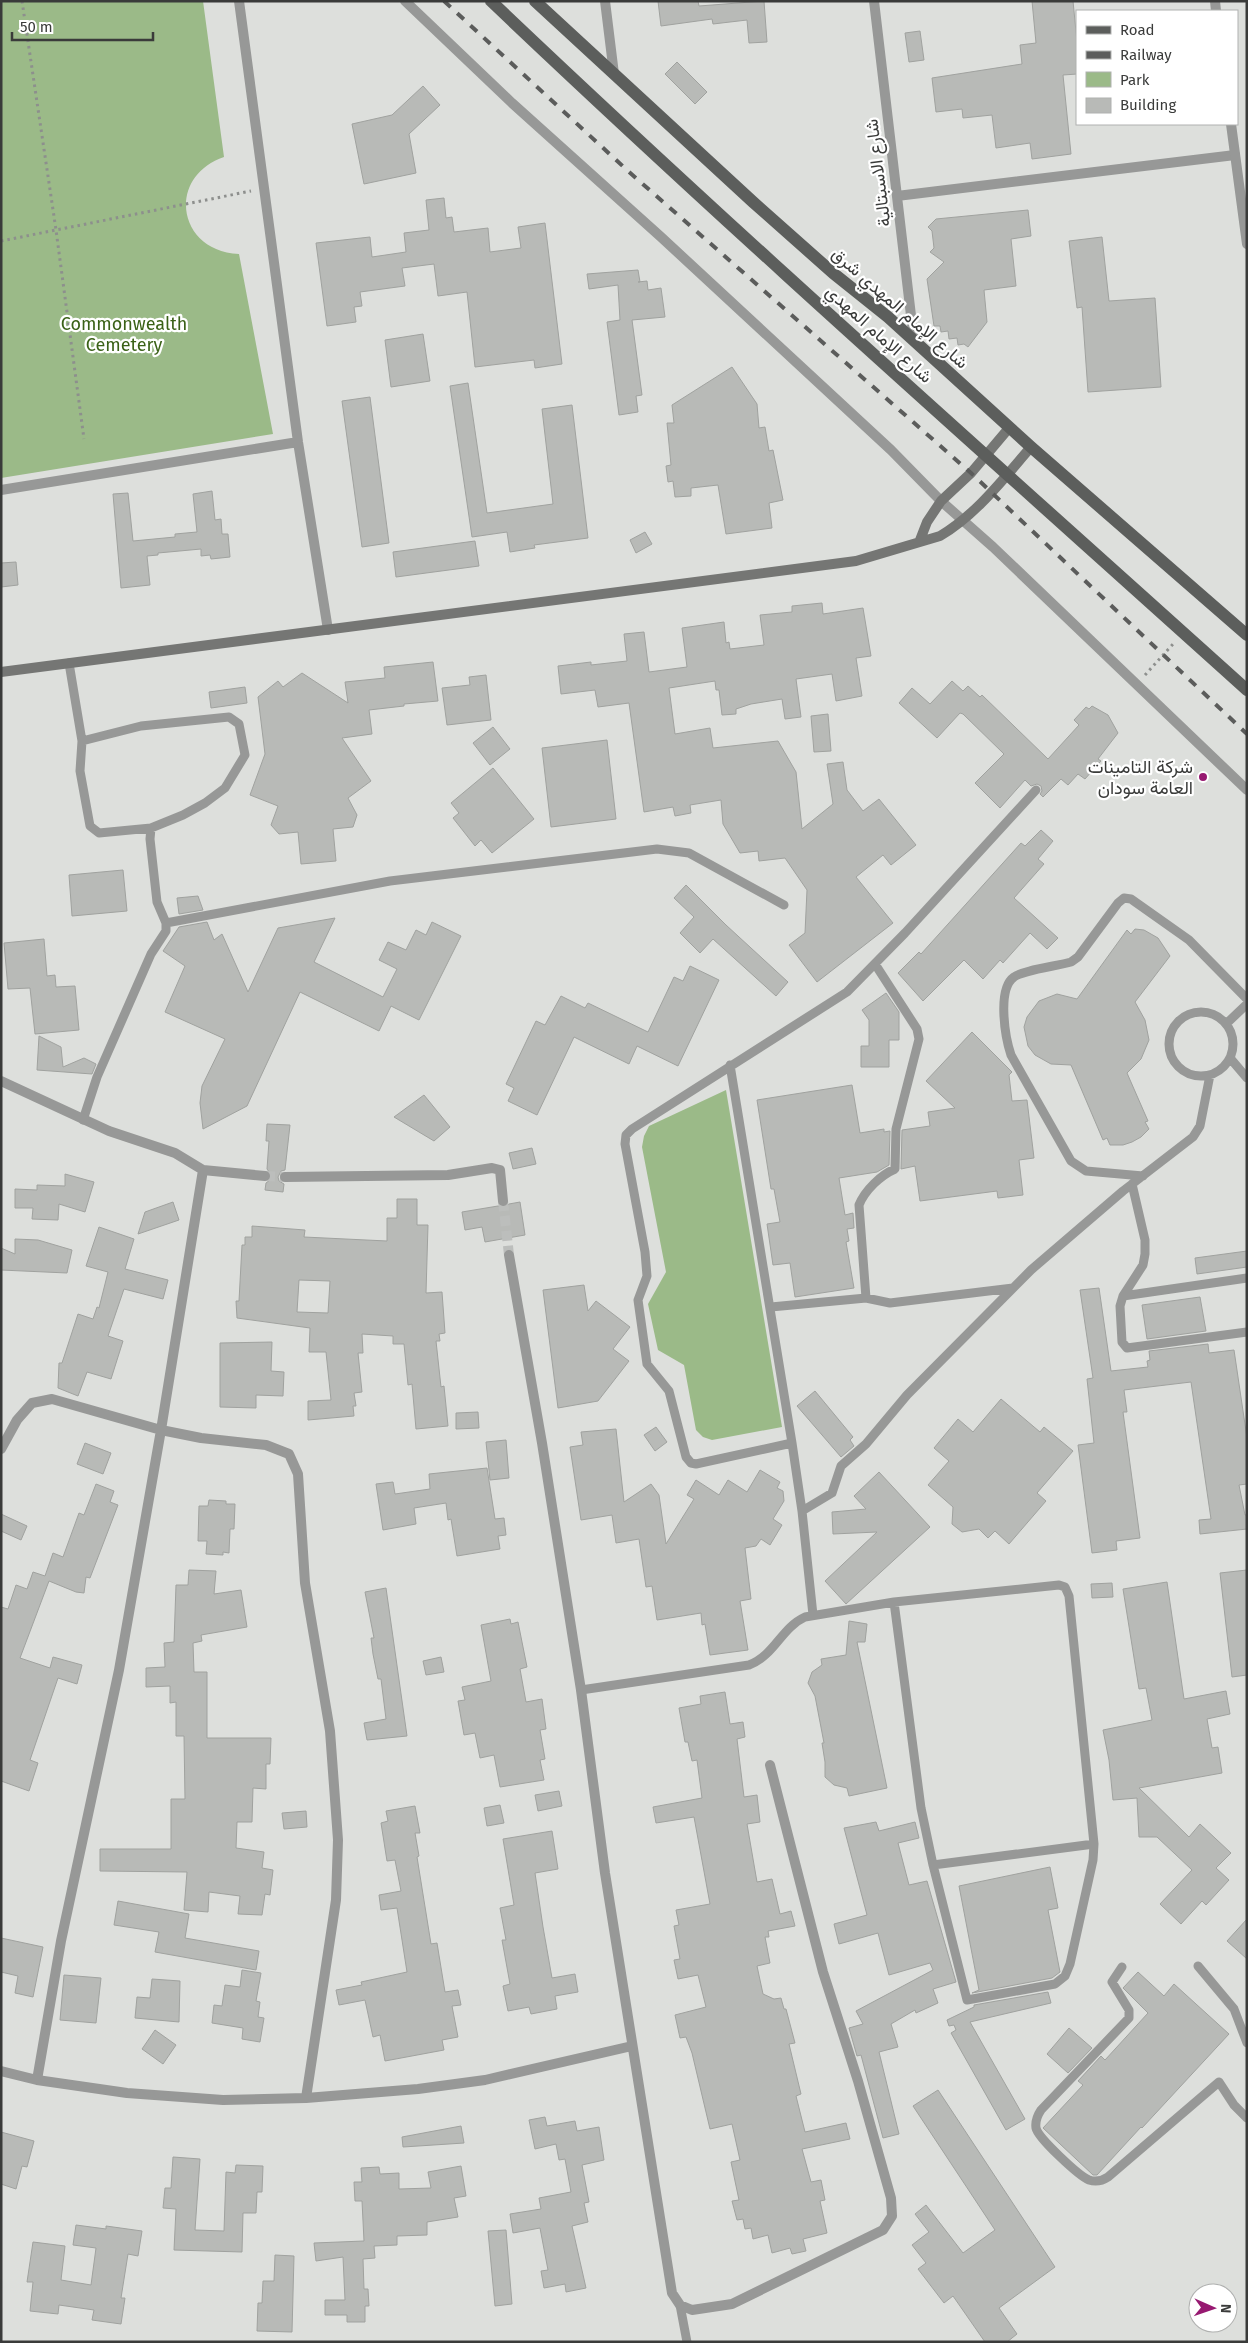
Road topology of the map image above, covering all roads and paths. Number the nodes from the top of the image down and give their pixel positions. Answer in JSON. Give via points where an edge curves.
{"nodes":[{"id":1,"x":22,"y":1,"type":"edge"},
{"id":2,"x":239,"y":1,"type":"edge"},
{"id":3,"x":404,"y":1,"type":"edge"},
{"id":4,"x":491,"y":1,"type":"edge"},
{"id":5,"x":535,"y":1,"type":"edge"},
{"id":6,"x":604,"y":1,"type":"edge"},
{"id":7,"x":874,"y":1,"type":"edge"},
{"id":8,"x":614,"y":74,"type":"junction"},
{"id":9,"x":1231,"y":125,"type":"edge"},
{"id":10,"x":1235,"y":155,"type":"junction"},
{"id":11,"x":264,"y":188,"type":"junction"},
{"id":12,"x":897,"y":196,"type":"junction"},
{"id":13,"x":56,"y":230,"type":"junction"},
{"id":14,"x":1,"y":241,"type":"edge"},
{"id":15,"x":1247,"y":244,"type":"edge"},
{"id":16,"x":914,"y":341,"type":"junction"},
{"id":17,"x":1009,"y":428,"type":"junction"},
{"id":18,"x":84,"y":440,"type":"dead end"},
{"id":19,"x":298,"y":442,"type":"junction"},
{"id":20,"x":1031,"y":447,"type":"junction"},
{"id":21,"x":985,"y":456,"type":"junction"},
{"id":22,"x":1006,"y":475,"type":"junction"},
{"id":23,"x":1,"y":490,"type":"edge"},
{"id":24,"x":941,"y":501,"type":"junction"},
{"id":25,"x":962,"y":521,"type":"junction"},
{"id":26,"x":920,"y":540,"type":"junction"},
{"id":27,"x":328,"y":630,"type":"junction"},
{"id":28,"x":1247,"y":635,"type":"edge"},
{"id":29,"x":69,"y":663,"type":"junction"},
{"id":30,"x":1,"y":672,"type":"edge"},
{"id":31,"x":1247,"y":690,"type":"edge"},
{"id":32,"x":82,"y":741,"type":"junction"},
{"id":33,"x":1036,"y":790,"type":"dead end"},
{"id":34,"x":1247,"y":790,"type":"edge"},
{"id":35,"x":151,"y":828,"type":"junction"},
{"id":36,"x":784,"y":906,"type":"dead end"},
{"id":37,"x":166,"y":923,"type":"junction"},
{"id":38,"x":875,"y":964,"type":"junction"},
{"id":39,"x":1247,"y":999,"type":"edge"},
{"id":40,"x":1247,"y":1004,"type":"edge"},
{"id":41,"x":1226,"y":1024,"type":"junction"},
{"id":42,"x":1230,"y":1058,"type":"junction"},
{"id":43,"x":730,"y":1065,"type":"junction"},
{"id":44,"x":1210,"y":1075,"type":"junction"},
{"id":45,"x":1247,"y":1078,"type":"edge"},
{"id":46,"x":1,"y":1081,"type":"edge"},
{"id":47,"x":83,"y":1120,"type":"junction"},
{"id":48,"x":203,"y":1170,"type":"junction"},
{"id":49,"x":265,"y":1176,"type":"tunnel mouth"},
{"id":50,"x":1142,"y":1176,"type":"junction"},
{"id":51,"x":286,"y":1177,"type":"tunnel mouth"},
{"id":52,"x":1132,"y":1184,"type":"junction"},
{"id":53,"x":503,"y":1201,"type":"tunnel mouth"},
{"id":54,"x":509,"y":1255,"type":"tunnel mouth"},
{"id":55,"x":1247,"y":1278,"type":"edge"},
{"id":56,"x":1013,"y":1288,"type":"junction"},
{"id":57,"x":1123,"y":1296,"type":"junction"},
{"id":58,"x":866,"y":1298,"type":"junction"},
{"id":59,"x":771,"y":1307,"type":"junction"},
{"id":60,"x":1247,"y":1332,"type":"edge"},
{"id":61,"x":161,"y":1430,"type":"junction"},
{"id":62,"x":792,"y":1443,"type":"junction"},
{"id":63,"x":1,"y":1449,"type":"edge"},
{"id":64,"x":802,"y":1511,"type":"junction"},
{"id":65,"x":894,"y":1602,"type":"junction"},
{"id":66,"x":813,"y":1615,"type":"junction"},
{"id":67,"x":581,"y":1690,"type":"junction"},
{"id":68,"x":770,"y":1765,"type":"dead end"},
{"id":69,"x":1094,"y":1844,"type":"junction"},
{"id":70,"x":933,"y":1865,"type":"junction"},
{"id":71,"x":1198,"y":1966,"type":"dead end"},
{"id":72,"x":1122,"y":1967,"type":"dead end"},
{"id":73,"x":1247,"y":2043,"type":"edge"},
{"id":74,"x":632,"y":2046,"type":"junction"},
{"id":75,"x":1,"y":2071,"type":"edge"},
{"id":76,"x":37,"y":2080,"type":"junction"},
{"id":77,"x":306,"y":2098,"type":"junction"},
{"id":78,"x":1247,"y":2118,"type":"edge"},
{"id":79,"x":680,"y":2305,"type":"junction"},
{"id":80,"x":687,"y":2342,"type":"edge"}],
"edges":[{"from":1,"to":13,"type":"path"},
{"from":2,"to":11,"type":"street"},
{"from":3,"to":24,"type":"street","via":[[891,450]]},
{"from":4,"to":21,"type":"main road","name":"شارع الإمام المهدي"},
{"from":5,"to":8,"type":"main road","name":"شارع الإمام المهدي شرق"},
{"from":6,"to":8,"type":"street"},
{"from":7,"to":12,"type":"street","name":"شارع الاسبتالية"},
{"from":8,"to":16,"type":"main road","name":"شارع الإمام المهدي شرق","via":[[760,209]]},
{"from":9,"to":10,"type":"street"},
{"from":10,"to":12,"type":"street"},
{"from":10,"to":15,"type":"street"},
{"from":11,"to":13,"type":"path"},
{"from":11,"to":19,"type":"street"},
{"from":12,"to":16,"type":"street","name":"شارع الاسبتالية"},
{"from":13,"to":14,"type":"path"},
{"from":13,"to":18,"type":"path"},
{"from":16,"to":17,"type":"main road","name":"شارع الإمام المهدي شرق"},
{"from":17,"to":20,"type":"main road","name":"شارع الإمام المهدي شرق"},
{"from":17,"to":21,"type":"main road"},
{"from":19,"to":23,"type":"street"},
{"from":19,"to":27,"type":"street"},
{"from":20,"to":22,"type":"main road"},
{"from":20,"to":28,"type":"main road","name":"شارع الإمام المهدي شرق"},
{"from":21,"to":22,"type":"main road","name":"شارع الإمام المهدي"},
{"from":21,"to":24,"type":"main road","via":[[971,474]]},
{"from":22,"to":25,"type":"main road"},
{"from":22,"to":31,"type":"main road","name":"شارع الإمام المهدي"},
{"from":24,"to":25,"type":"street"},
{"from":24,"to":26,"type":"main road"},
{"from":25,"to":26,"type":"main road","via":[[940,536]]},
{"from":25,"to":34,"type":"street"},
{"from":26,"to":27,"type":"main road","via":[[856,561]]},
{"from":27,"to":29,"type":"main road"},
{"from":29,"to":30,"type":"main road"},
{"from":29,"to":32,"type":"lane"},
{"from":32,"to":35,"type":"lane","via":[[80,771],[90,826],[99,833]]},
{"from":32,"to":35,"type":"lane","via":[[141,726],[229,717],[240,724],[245,755],[225,788],[184,815]]},
{"from":33,"to":38,"type":"lane"},
{"from":35,"to":37,"type":"lane","via":[[157,902]]},
{"from":36,"to":37,"type":"lane","via":[[689,853],[657,849],[390,881]]},
{"from":37,"to":47,"type":"lane","via":[[166,931],[151,954],[101,1068]]},
{"from":38,"to":43,"type":"lane","via":[[847,992]]},
{"from":38,"to":58,"type":"lane","via":[[917,1029],[919,1039],[896,1129],[895,1169],[884,1174],[859,1204]]},
{"from":39,"to":50,"type":"lane","via":[[1189,940],[1131,899],[1124,898],[1078,957],[1071,962],[1016,976],[1007,983],[1004,995],[1010,1055],[1071,1161],[1086,1171]]},
{"from":40,"to":41,"type":"lane"},
{"from":41,"to":42,"type":"lane","via":[[1233,1040]]},
{"from":41,"to":44,"type":"lane","via":[[1211,1014],[1193,1013],[1178,1023],[1170,1039],[1172,1057],[1177,1065],[1192,1075]]},
{"from":42,"to":44,"type":"lane","via":[[1225,1066]]},
{"from":42,"to":45,"type":"lane"},
{"from":43,"to":59,"type":"lane"},
{"from":43,"to":62,"type":"lane","via":[[626,1135],[645,1252],[647,1276],[638,1300],[645,1354],[647,1364],[670,1391],[686,1457],[691,1463]]},
{"from":44,"to":50,"type":"lane","via":[[1200,1126],[1193,1137]]},
{"from":46,"to":47,"type":"street"},
{"from":47,"to":48,"type":"street","via":[[175,1153]]},
{"from":48,"to":49,"type":"street"},
{"from":48,"to":61,"type":"street"},
{"from":50,"to":52,"type":"lane"},
{"from":51,"to":53,"type":"street","via":[[448,1175],[492,1168],[500,1170]]},
{"from":52,"to":56,"type":"lane"},
{"from":52,"to":57,"type":"lane","via":[[1146,1254],[1143,1265]]},
{"from":54,"to":67,"type":"street"},
{"from":55,"to":57,"type":"lane"},
{"from":56,"to":58,"type":"lane","via":[[890,1303]]},
{"from":56,"to":64,"type":"lane","via":[[907,1396],[866,1444],[841,1466],[832,1493]]},
{"from":57,"to":60,"type":"lane","via":[[1120,1306],[1122,1342],[1127,1348]]},
{"from":58,"to":59,"type":"lane"},
{"from":59,"to":62,"type":"lane"},
{"from":61,"to":63,"type":"street","via":[[52,1399],[32,1403],[17,1420]]},
{"from":61,"to":76,"type":"street","via":[[119,1670],[67,1913]]},
{"from":61,"to":77,"type":"street","via":[[266,1445],[289,1454],[298,1474],[305,1583],[330,1731],[338,1840],[336,1900]]},
{"from":62,"to":64,"type":"lane"},
{"from":64,"to":66,"type":"lane"},
{"from":65,"to":66,"type":"lane"},
{"from":65,"to":69,"type":"lane","via":[[1059,1585],[1065,1587],[1070,1596]]},
{"from":65,"to":70,"type":"lane","via":[[921,1808]]},
{"from":66,"to":67,"type":"lane","via":[[799,1620],[762,1660],[749,1665]]},
{"from":67,"to":74,"type":"street"},
{"from":68,"to":79,"type":"street","via":[[823,1972],[891,2198],[892,2216],[883,2230],[732,2304],[692,2310]]},
{"from":69,"to":70,"type":"lane"},
{"from":69,"to":70,"type":"lane","via":[[1065,1976],[1055,1984],[967,2000]]},
{"from":71,"to":73,"type":"lane","via":[[1234,2009]]},
{"from":72,"to":78,"type":"lane","via":[[1112,1982],[1129,2010],[1129,2018],[1041,2110],[1036,2121],[1042,2138],[1084,2177],[1098,2181],[1108,2177],[1219,2082]]},
{"from":74,"to":77,"type":"street","via":[[484,2080]]},
{"from":74,"to":79,"type":"street","via":[[672,2293]]},
{"from":75,"to":76,"type":"street"},
{"from":76,"to":77,"type":"street","via":[[223,2100]]},
{"from":79,"to":80,"type":"lane"}]}
